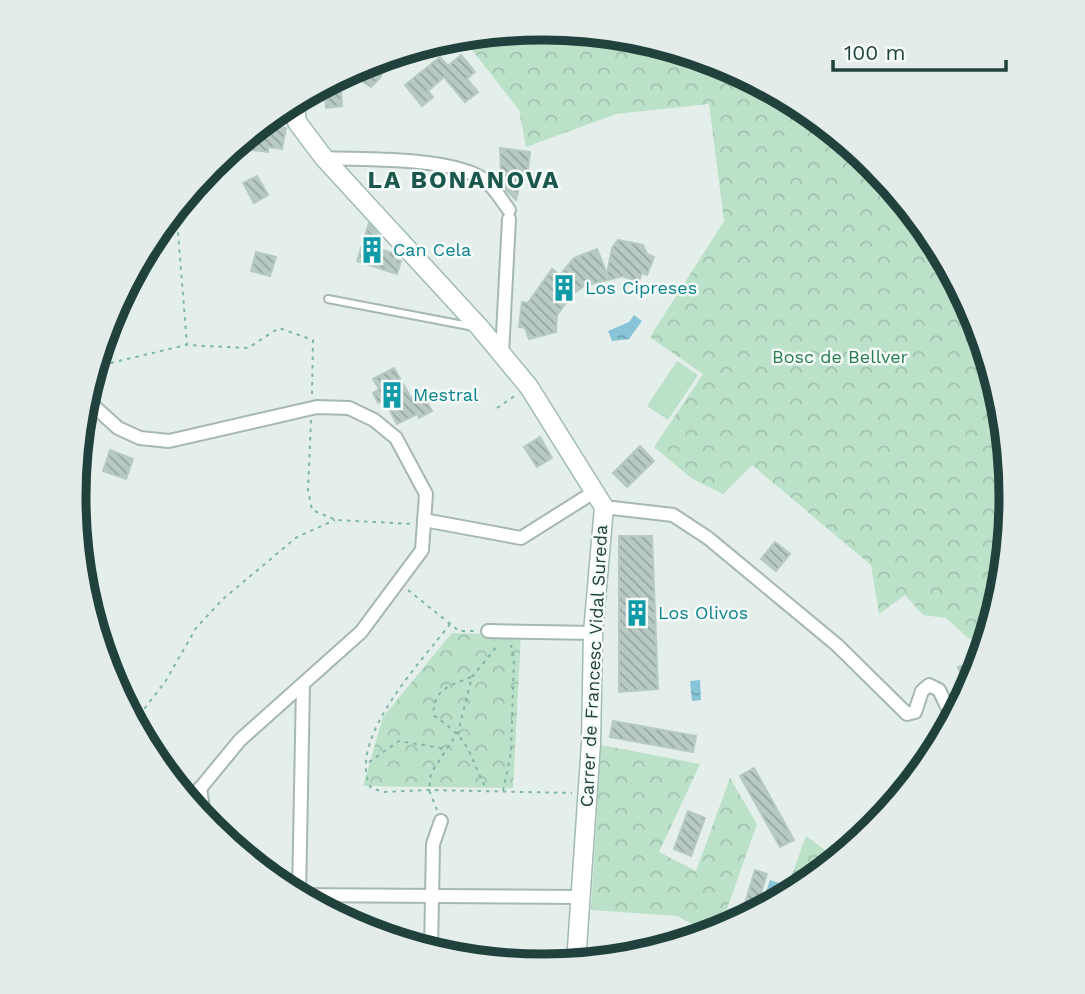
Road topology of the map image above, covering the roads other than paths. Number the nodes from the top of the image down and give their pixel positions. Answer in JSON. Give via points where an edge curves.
{"nodes":[{"id":1,"x":296,"y":113,"type":"edge"},
{"id":2,"x":324,"y":158,"type":"junction"},
{"id":3,"x":328,"y":299,"type":"dead end"},
{"id":4,"x":481,"y":329,"type":"junction"},
{"id":5,"x":502,"y":354,"type":"junction"},
{"id":6,"x":95,"y":407,"type":"edge"},
{"id":7,"x":594,"y":492,"type":"junction"},
{"id":8,"x":604,"y":508,"type":"junction"},
{"id":9,"x":424,"y":522,"type":"junction"},
{"id":10,"x":488,"y":631,"type":"road end"},
{"id":11,"x":593,"y":633,"type":"junction"},
{"id":12,"x":303,"y":685,"type":"junction"},
{"id":13,"x":947,"y":707,"type":"edge"},
{"id":14,"x":200,"y":788,"type":"junction"},
{"id":15,"x":195,"y":794,"type":"edge"},
{"id":16,"x":202,"y":801,"type":"edge"},
{"id":17,"x":441,"y":821,"type":"road end"},
{"id":18,"x":298,"y":883,"type":"edge"},
{"id":19,"x":318,"y":895,"type":"edge"},
{"id":20,"x":430,"y":896,"type":"junction"},
{"id":21,"x":580,"y":897,"type":"junction"},
{"id":22,"x":431,"y":940,"type":"edge"},
{"id":23,"x":577,"y":953,"type":"edge"}],
"edges":[{"from":1,"to":2,"type":"street","name":"Carrer de Francesc Vidal Sureda","via":[[297,122]]},
{"from":2,"to":4,"type":"street","name":"Carrer de Francesc Vidal Sureda"},
{"from":2,"to":5,"type":"street","via":[[413,162],[479,177],[491,186],[509,214]]},
{"from":3,"to":4,"type":"lane"},
{"from":4,"to":5,"type":"street","name":"Carrer de Francesc Vidal Sureda"},
{"from":5,"to":7,"type":"street","name":"Carrer de Francesc Vidal Sureda","via":[[529,387]]},
{"from":6,"to":9,"type":"street","via":[[118,428],[140,438],[169,441],[311,408],[349,408],[396,438],[426,494]]},
{"from":7,"to":8,"type":"street","name":"Carrer de Francesc Vidal Sureda"},
{"from":7,"to":9,"type":"street","via":[[521,538]]},
{"from":8,"to":11,"type":"street","name":"Carrer de Francesc Vidal Sureda"},
{"from":8,"to":13,"type":"street","via":[[673,515],[708,538],[829,638],[907,714],[915,712],[929,685],[939,690]]},
{"from":9,"to":12,"type":"street","via":[[422,550],[361,632]]},
{"from":10,"to":11,"type":"street"},
{"from":11,"to":21,"type":"street","name":"Carrer de Francesc Vidal Sureda"},
{"from":12,"to":14,"type":"street","via":[[240,740]]},
{"from":12,"to":18,"type":"street"},
{"from":14,"to":15,"type":"street"},
{"from":14,"to":16,"type":"street"},
{"from":17,"to":20,"type":"street","via":[[432,844]]},
{"from":19,"to":20,"type":"street"},
{"from":20,"to":21,"type":"street"},
{"from":20,"to":22,"type":"street"},
{"from":21,"to":23,"type":"street","name":"Carrer de Francesc Vidal Sureda"}]}
